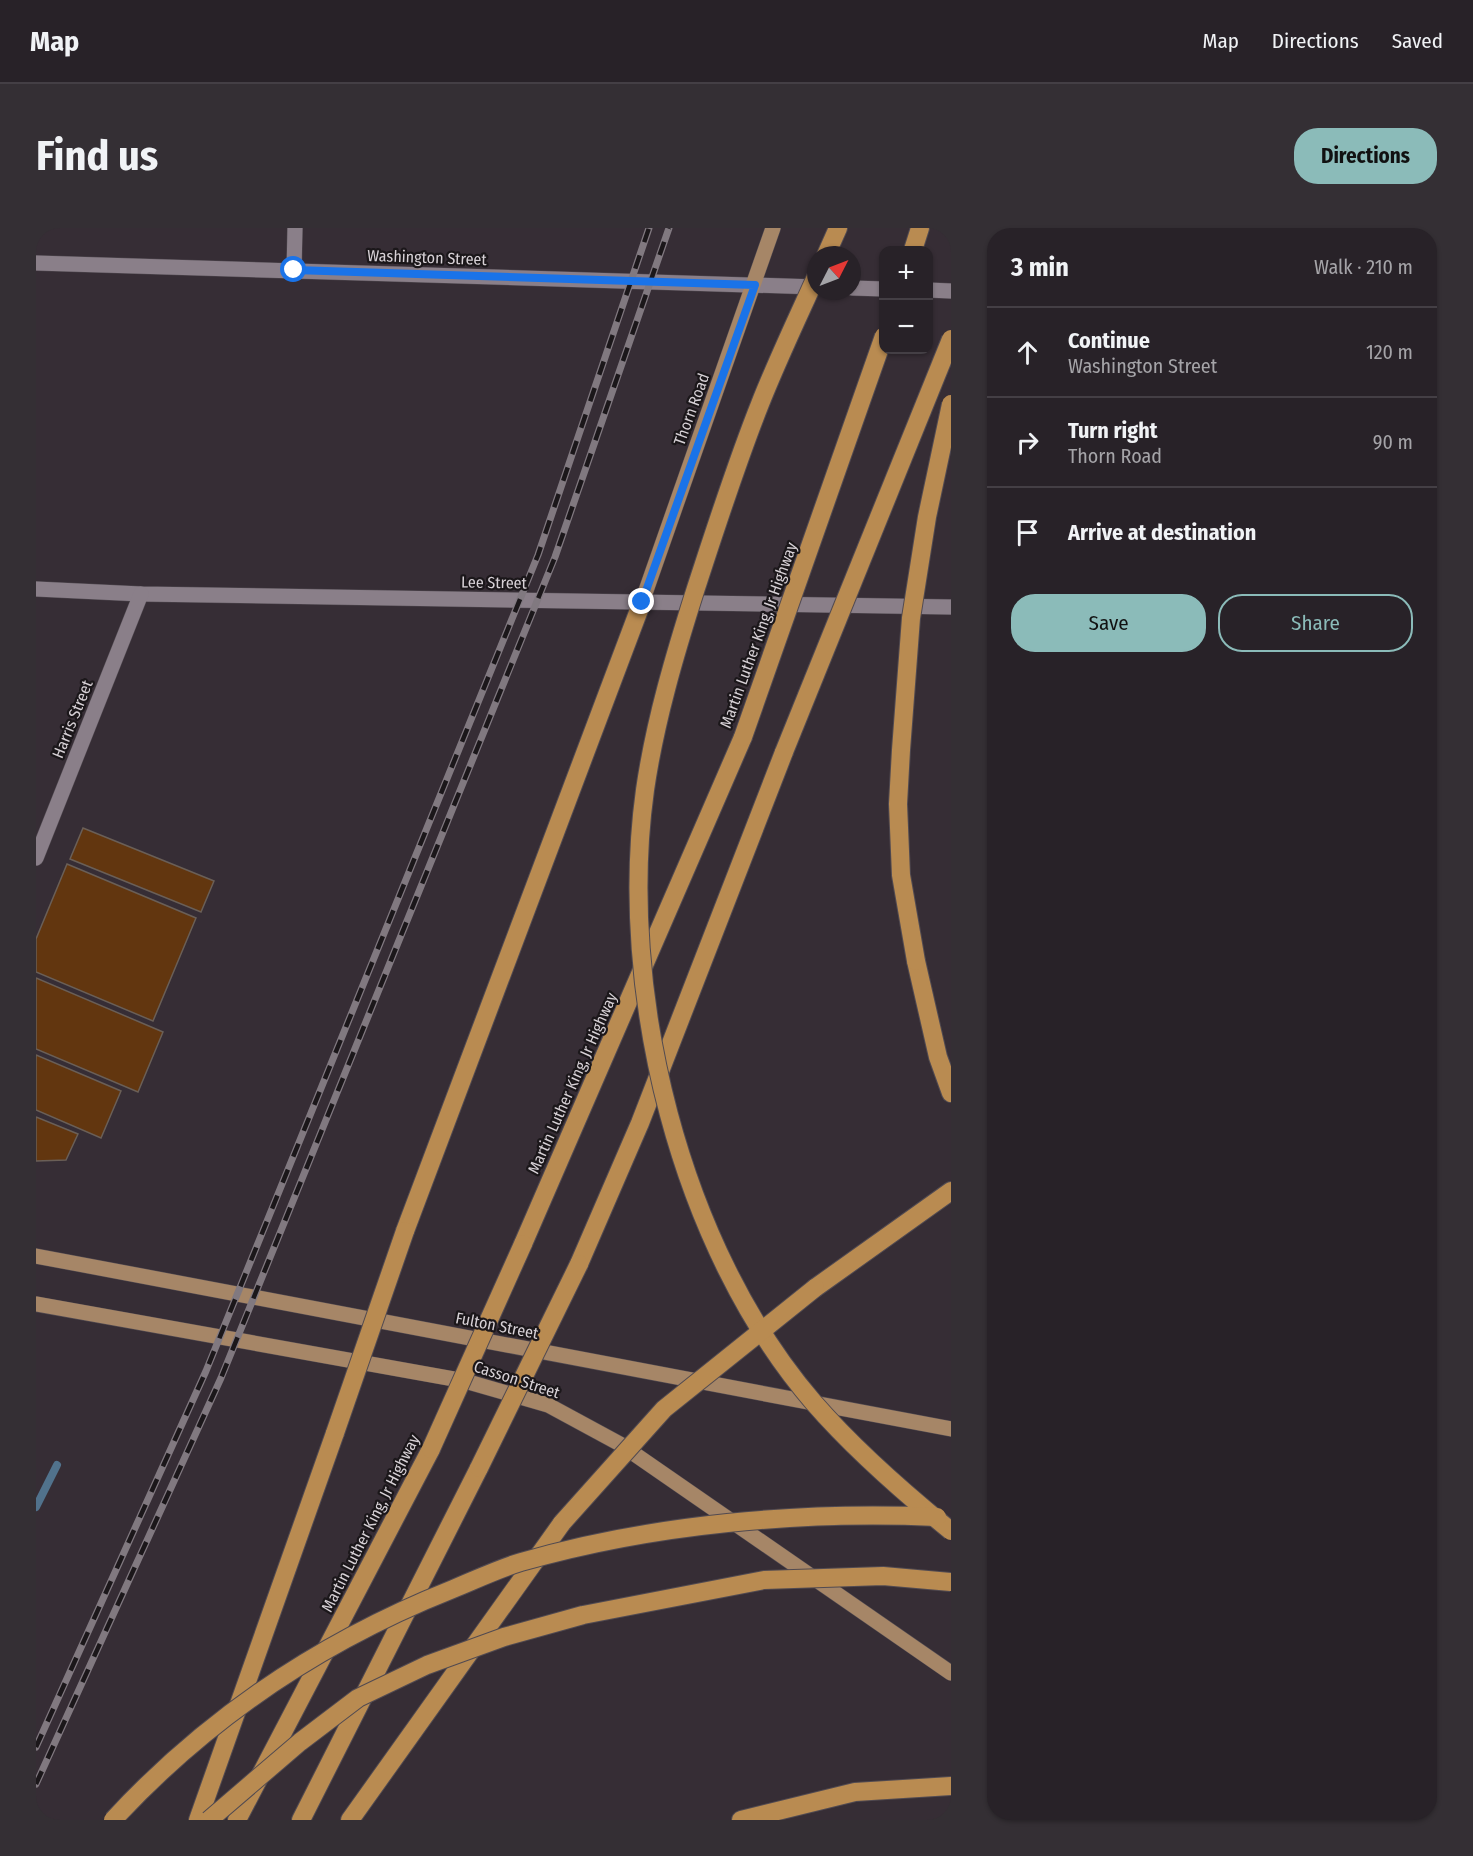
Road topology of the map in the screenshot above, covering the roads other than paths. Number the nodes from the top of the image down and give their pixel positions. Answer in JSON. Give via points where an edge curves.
{"nodes":[{"id":1,"x":295,"y":228,"type":"edge"},
{"id":2,"x":773,"y":228,"type":"edge"},
{"id":3,"x":838,"y":228,"type":"edge"},
{"id":4,"x":920,"y":228,"type":"edge"},
{"id":5,"x":830,"y":246,"type":"edge"},
{"id":6,"x":914,"y":246,"type":"edge"},
{"id":7,"x":36,"y":263,"type":"edge"},
{"id":8,"x":294,"y":270,"type":"junction"},
{"id":9,"x":755,"y":285,"type":"junction"},
{"id":10,"x":807,"y":287,"type":"edge"},
{"id":11,"x":861,"y":288,"type":"edge"},
{"id":12,"x":879,"y":289,"type":"edge"},
{"id":13,"x":933,"y":290,"type":"edge"},
{"id":14,"x":951,"y":291,"type":"edge"},
{"id":15,"x":807,"y":297,"type":"edge"},
{"id":16,"x":951,"y":339,"type":"edge"},
{"id":17,"x":879,"y":350,"type":"edge"},
{"id":18,"x":951,"y":404,"type":"edge"},
{"id":19,"x":36,"y":589,"type":"edge"},
{"id":20,"x":141,"y":594,"type":"junction"},
{"id":21,"x":642,"y":602,"type":"junction"},
{"id":22,"x":951,"y":607,"type":"edge"},
{"id":23,"x":36,"y":858,"type":"edge"},
{"id":24,"x":951,"y":1093,"type":"edge"},
{"id":25,"x":951,"y":1191,"type":"edge"},
{"id":26,"x":36,"y":1256,"type":"edge"},
{"id":27,"x":36,"y":1304,"type":"edge"},
{"id":28,"x":951,"y":1429,"type":"edge"},
{"id":29,"x":951,"y":1518,"type":"edge"},
{"id":30,"x":951,"y":1531,"type":"edge"},
{"id":31,"x":951,"y":1582,"type":"edge"},
{"id":32,"x":951,"y":1673,"type":"edge"},
{"id":33,"x":951,"y":1786,"type":"edge"},
{"id":34,"x":113,"y":1820,"type":"edge"},
{"id":35,"x":198,"y":1820,"type":"edge"},
{"id":36,"x":209,"y":1820,"type":"edge"},
{"id":37,"x":237,"y":1820,"type":"edge"},
{"id":38,"x":301,"y":1820,"type":"edge"},
{"id":39,"x":350,"y":1820,"type":"edge"},
{"id":40,"x":741,"y":1820,"type":"edge"}],
"edges":[{"from":1,"to":8,"type":"street"},
{"from":2,"to":9,"type":"main road","name":"Thorn Road"},
{"from":3,"to":5,"type":"highway"},
{"from":4,"to":6,"type":"highway"},
{"from":7,"to":8,"type":"street","name":"Washington Street"},
{"from":8,"to":9,"type":"street","name":"Washington Street"},
{"from":9,"to":10,"type":"street","name":"Washington Street"},
{"from":9,"to":21,"type":"main road","name":"Thorn Road"},
{"from":11,"to":12,"type":"street"},
{"from":13,"to":14,"type":"street"},
{"from":15,"to":30,"type":"highway","bridge":true,"via":[[760,403],[710,547],[659,714],[645,791],[639,939],[650,1021],[676,1144],[716,1249],[744,1303],[814,1403]]},
{"from":16,"to":38,"type":"highway","bridge":true,"via":[[640,1123],[579,1264]]},
{"from":17,"to":37,"type":"highway","name":"Martin Luther King, Jr Highway","bridge":true,"via":[[743,737],[523,1244],[431,1449]]},
{"from":18,"to":24,"type":"highway","bridge":true,"via":[[911,618],[898,804],[901,875],[912,939],[938,1057]]},
{"from":19,"to":20,"type":"street","name":"Lee Street"},
{"from":20,"to":21,"type":"street","name":"Lee Street"},
{"from":20,"to":23,"type":"street","name":"Harris Street"},
{"from":21,"to":22,"type":"street","name":"Lee Street"},
{"from":21,"to":35,"type":"highway","bridge":true,"via":[[405,1232]]},
{"from":25,"to":39,"type":"highway","bridge":true,"via":[[814,1288],[664,1409],[562,1523]]},
{"from":26,"to":28,"type":"main road","name":"Fulton Street"},
{"from":27,"to":32,"type":"main road","name":"Casson Street","via":[[465,1381],[548,1405],[620,1444]]},
{"from":29,"to":34,"type":"highway","bridge":true,"via":[[867,1514],[749,1522],[623,1538],[519,1562],[396,1612],[306,1660],[248,1698],[195,1741],[153,1776]]},
{"from":31,"to":36,"type":"highway","bridge":true,"via":[[883,1576],[764,1580],[583,1615],[504,1637],[427,1665],[358,1698]]},
{"from":33,"to":40,"type":"highway","via":[[855,1792]]}]}
